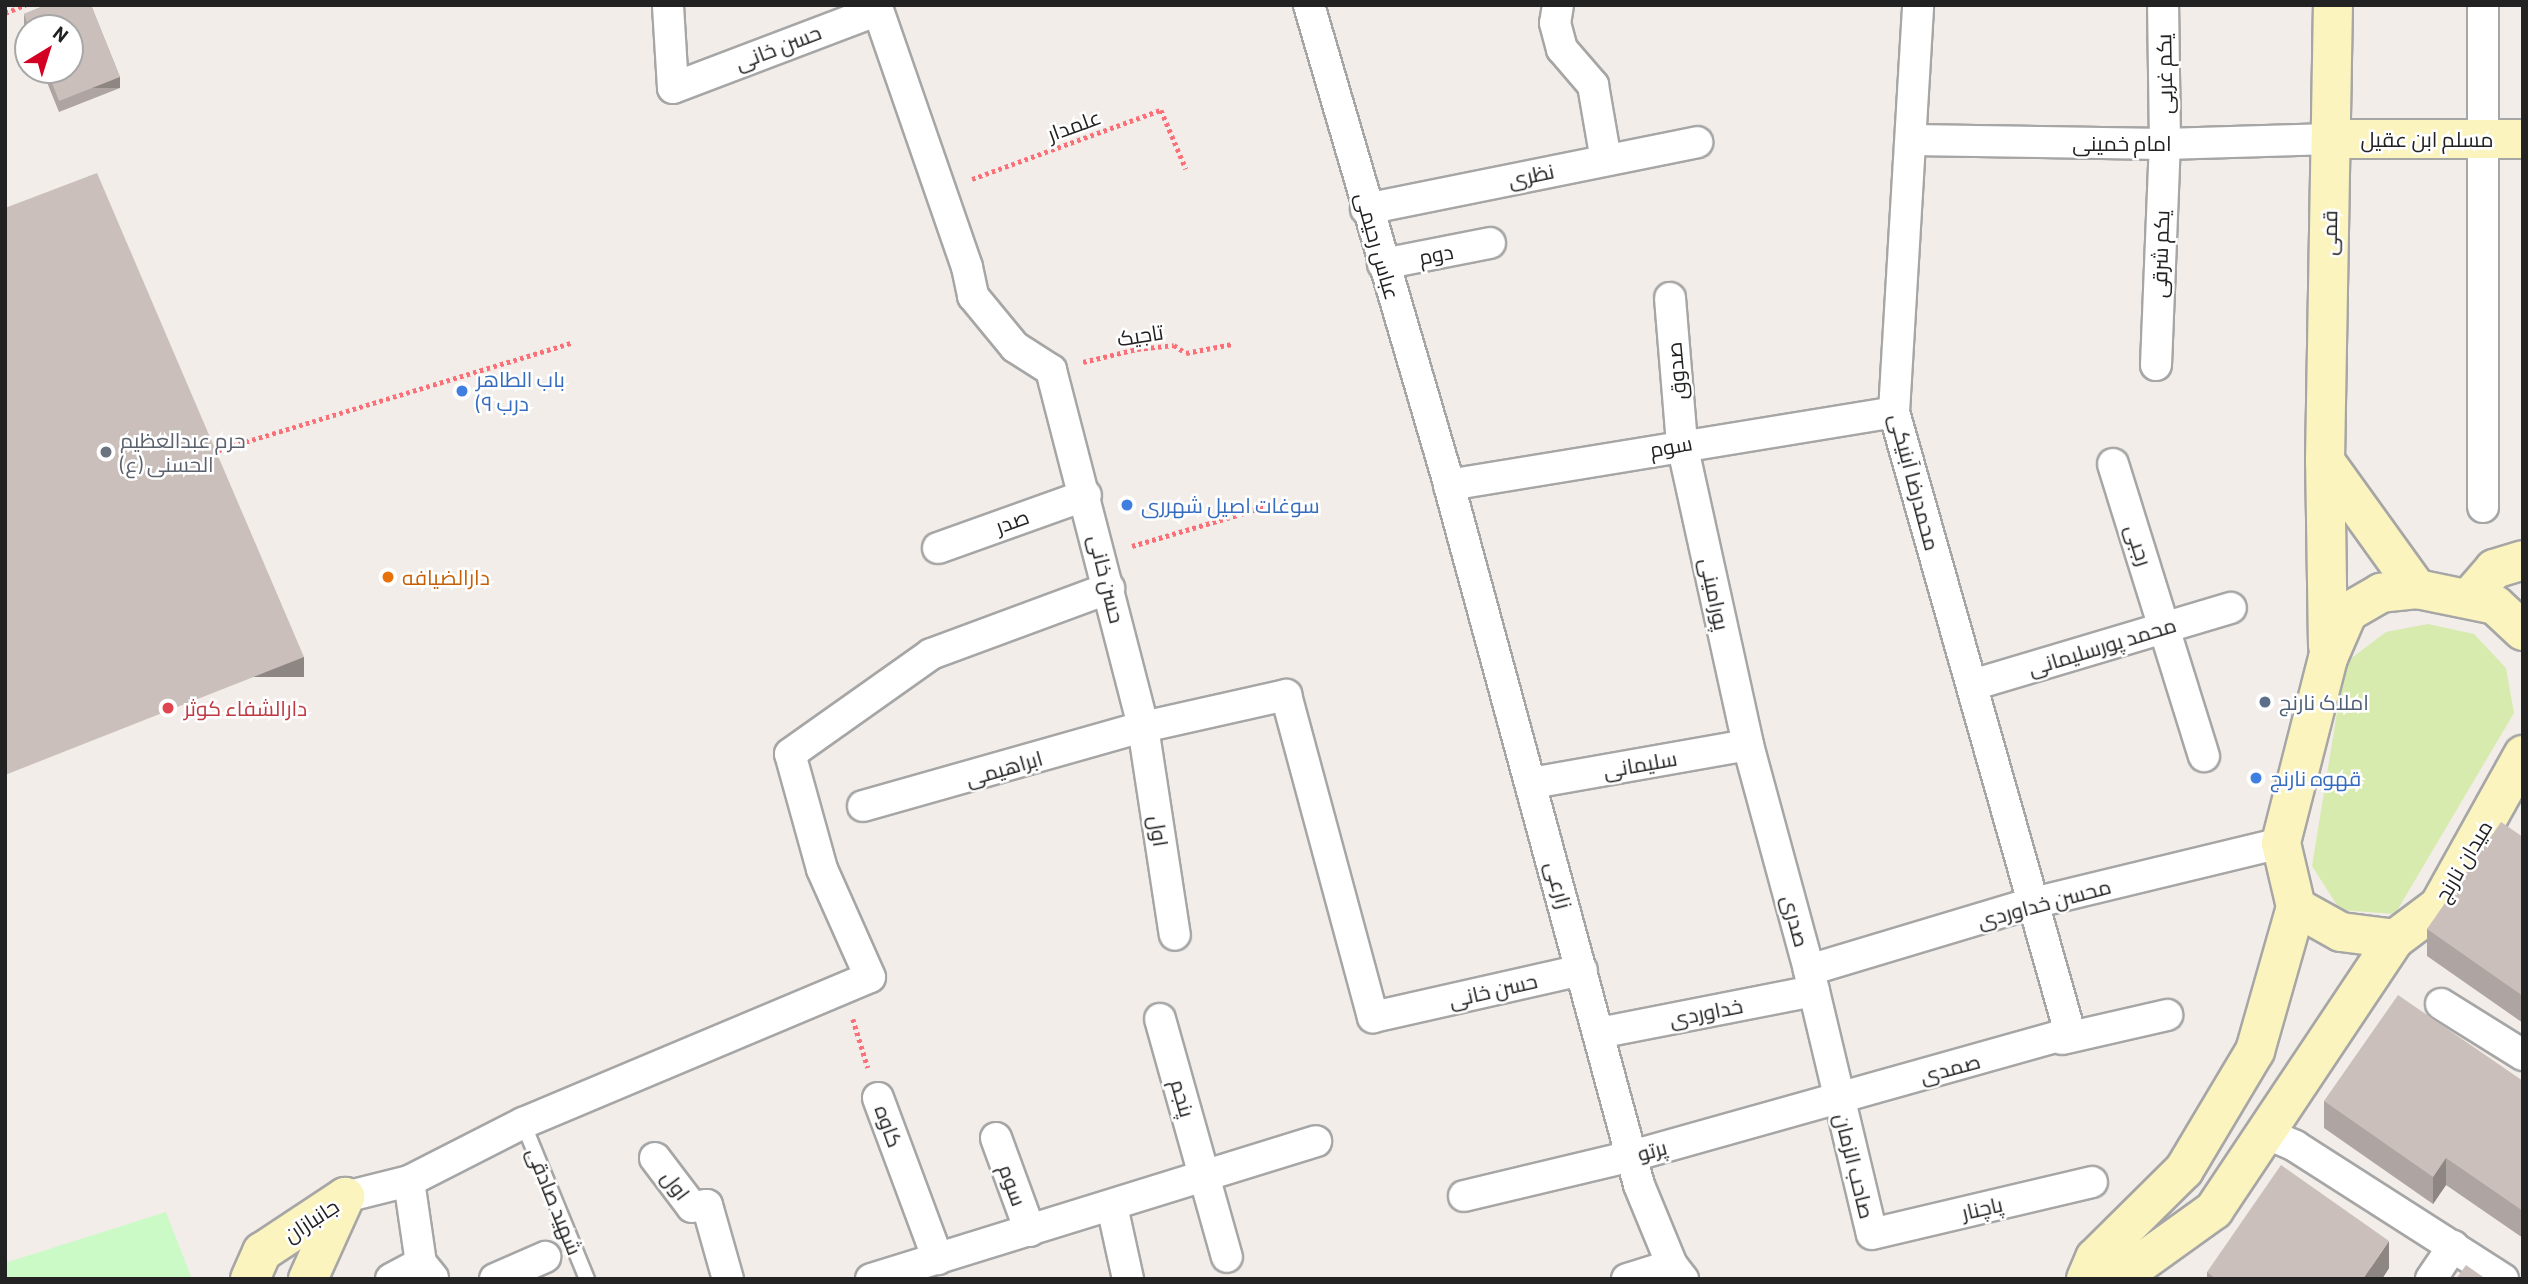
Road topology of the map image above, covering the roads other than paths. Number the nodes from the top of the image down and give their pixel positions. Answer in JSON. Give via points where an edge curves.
{"nodes":[{"id":1,"x":1309,"y":5,"type":"edge"},
{"id":2,"x":1558,"y":5,"type":"edge"},
{"id":3,"x":1918,"y":5,"type":"edge"},
{"id":4,"x":2163,"y":5,"type":"edge"},
{"id":5,"x":2333,"y":5,"type":"edge"},
{"id":6,"x":2483,"y":5,"type":"edge"},
{"id":7,"x":668,"y":6,"type":"edge"},
{"id":8,"x":2331,"y":139,"type":"junction"},
{"id":9,"x":2483,"y":139,"type":"junction"},
{"id":10,"x":2523,"y":139,"type":"edge"},
{"id":11,"x":1913,"y":140,"type":"junction"},
{"id":12,"x":1697,"y":142,"type":"dead end"},
{"id":13,"x":2165,"y":144,"type":"junction"},
{"id":14,"x":1606,"y":160,"type":"junction"},
{"id":15,"x":1366,"y":209,"type":"junction"},
{"id":16,"x":1490,"y":243,"type":"dead end"},
{"id":17,"x":1383,"y":264,"type":"junction"},
{"id":18,"x":1670,"y":298,"type":"dead end"},
{"id":19,"x":2156,"y":365,"type":"dead end"},
{"id":20,"x":1894,"y":412,"type":"junction"},
{"id":21,"x":1682,"y":444,"type":"junction"},
{"id":22,"x":2325,"y":461,"type":"junction"},
{"id":23,"x":2113,"y":464,"type":"dead end"},
{"id":24,"x":1449,"y":485,"type":"junction"},
{"id":25,"x":1086,"y":495,"type":"junction"},
{"id":26,"x":2483,"y":508,"type":"dead end"},
{"id":27,"x":938,"y":548,"type":"dead end"},
{"id":28,"x":2523,"y":559,"type":"edge"},
{"id":29,"x":1109,"y":588,"type":"junction"},
{"id":30,"x":2417,"y":589,"type":"junction"},
{"id":31,"x":2470,"y":597,"type":"junction"},
{"id":32,"x":2231,"y":608,"type":"dead end"},
{"id":33,"x":2166,"y":626,"type":"junction"},
{"id":34,"x":2523,"y":631,"type":"edge"},
{"id":35,"x":2328,"y":658,"type":"junction"},
{"id":36,"x":1972,"y":685,"type":"junction"},
{"id":37,"x":1143,"y":727,"type":"junction"},
{"id":38,"x":1748,"y":745,"type":"junction"},
{"id":39,"x":2204,"y":756,"type":"dead end"},
{"id":40,"x":2518,"y":777,"type":"edge"},
{"id":41,"x":1532,"y":783,"type":"junction"},
{"id":42,"x":863,"y":806,"type":"dead end"},
{"id":43,"x":2281,"y":843,"type":"junction"},
{"id":44,"x":2033,"y":904,"type":"junction"},
{"id":45,"x":2296,"y":907,"type":"junction"},
{"id":46,"x":1175,"y":935,"type":"dead end"},
{"id":47,"x":2395,"y":939,"type":"junction"},
{"id":48,"x":1582,"y":970,"type":"junction"},
{"id":49,"x":1812,"y":981,"type":"junction"},
{"id":50,"x":2441,"y":1004,"type":"dead end"},
{"id":51,"x":2167,"y":1015,"type":"dead end"},
{"id":52,"x":1160,"y":1019,"type":"dead end"},
{"id":53,"x":1599,"y":1034,"type":"junction"},
{"id":54,"x":2062,"y":1039,"type":"junction"},
{"id":55,"x":2523,"y":1055,"type":"edge"},
{"id":56,"x":878,"y":1098,"type":"road end"},
{"id":57,"x":1839,"y":1098,"type":"junction"},
{"id":58,"x":523,"y":1123,"type":"junction"},
{"id":59,"x":2265,"y":1133,"type":"junction"},
{"id":60,"x":996,"y":1138,"type":"dead end"},
{"id":61,"x":1316,"y":1141,"type":"dead end"},
{"id":62,"x":1632,"y":1156,"type":"junction"},
{"id":63,"x":655,"y":1158,"type":"dead end"},
{"id":64,"x":1206,"y":1178,"type":"junction"},
{"id":65,"x":409,"y":1181,"type":"junction"},
{"id":66,"x":2092,"y":1182,"type":"dead end"},
{"id":67,"x":1464,"y":1196,"type":"dead end"},
{"id":68,"x":345,"y":1197,"type":"junction"},
{"id":69,"x":1112,"y":1206,"type":"junction"},
{"id":70,"x":1030,"y":1231,"type":"junction"},
{"id":71,"x":1872,"y":1234,"type":"joint"},
{"id":72,"x":2453,"y":1247,"type":"junction"},
{"id":73,"x":545,"y":1257,"type":"dead end"},
{"id":74,"x":1227,"y":1257,"type":"dead end"},
{"id":75,"x":938,"y":1259,"type":"junction"},
{"id":76,"x":427,"y":1271,"type":"edge"},
{"id":77,"x":1678,"y":1272,"type":"edge"},
{"id":78,"x":250,"y":1279,"type":"edge"},
{"id":79,"x":308,"y":1279,"type":"edge"},
{"id":80,"x":391,"y":1279,"type":"edge"},
{"id":81,"x":495,"y":1279,"type":"edge"},
{"id":82,"x":587,"y":1279,"type":"edge"},
{"id":83,"x":727,"y":1279,"type":"edge"},
{"id":84,"x":871,"y":1279,"type":"edge"},
{"id":85,"x":1128,"y":1279,"type":"edge"},
{"id":86,"x":1627,"y":1279,"type":"edge"},
{"id":87,"x":2086,"y":1279,"type":"edge"},
{"id":88,"x":2118,"y":1279,"type":"edge"},
{"id":89,"x":2431,"y":1279,"type":"edge"},
{"id":90,"x":2503,"y":1279,"type":"edge"}],
"edges":[{"from":1,"to":15,"type":"street","name":"عباس رحیمی"},
{"from":2,"to":14,"type":"street","via":[[1555,23],[1562,49],[1593,85]]},
{"from":3,"to":11,"type":"street","name":"محمدرضا آبنیکی"},
{"from":4,"to":13,"type":"street","name":"یکم غربی"},
{"from":5,"to":8,"type":"street","name":"قمی"},
{"from":6,"to":9,"type":"street"},
{"from":7,"to":25,"type":"street","name":"حسن خانی","via":[[673,88],[878,10],[973,296],[1015,347],[1051,370]]},
{"from":8,"to":9,"type":"street","name":"مسلم ابن عقیل"},
{"from":8,"to":13,"type":"street","name":"امام خمینی"},
{"from":8,"to":22,"type":"street","name":"قمی"},
{"from":9,"to":10,"type":"street","name":"مسلم ابن عقیل"},
{"from":9,"to":26,"type":"street"},
{"from":11,"to":13,"type":"street","name":"امام خمینی"},
{"from":11,"to":20,"type":"street","name":"محمدرضا آبنیکی"},
{"from":12,"to":14,"type":"street","name":"نظری"},
{"from":13,"to":19,"type":"street","name":"یکم شرقی"},
{"from":14,"to":15,"type":"street","name":"نظری"},
{"from":15,"to":17,"type":"street","name":"عباس رحیمی"},
{"from":16,"to":17,"type":"street","name":"دوم"},
{"from":17,"to":24,"type":"street","name":"عباس رحیمی"},
{"from":18,"to":21,"type":"street","name":"صدوق"},
{"from":20,"to":21,"type":"street","name":"سوم"},
{"from":20,"to":36,"type":"street","name":"محمدرضا آبنیکی"},
{"from":21,"to":24,"type":"street","name":"سوم"},
{"from":21,"to":38,"type":"street","name":"پورامینی"},
{"from":22,"to":30,"type":"street"},
{"from":22,"to":35,"type":"street","name":"قمی"},
{"from":23,"to":33,"type":"street","name":"رجبی"},
{"from":24,"to":41,"type":"street","name":"زارعی"},
{"from":25,"to":27,"type":"street","name":"صدر"},
{"from":25,"to":29,"type":"street","name":"حسن خانی"},
{"from":28,"to":31,"type":"street","via":[[2494,569]]},
{"from":29,"to":37,"type":"street","name":"حسن خانی"},
{"from":29,"to":58,"type":"street","via":[[931,654],[790,754],[822,869],[870,977]]},
{"from":30,"to":31,"type":"street"},
{"from":30,"to":35,"type":"street","via":[[2381,593],[2348,612]]},
{"from":31,"to":34,"type":"street","via":[[2495,605]]},
{"from":32,"to":33,"type":"street","name":"محمد پورسلیمانی"},
{"from":33,"to":36,"type":"street","name":"محمد پورسلیمانی"},
{"from":33,"to":39,"type":"street","name":"رجبی"},
{"from":35,"to":43,"type":"street"},
{"from":36,"to":44,"type":"street","name":"محمدرضا آبنیکی"},
{"from":37,"to":42,"type":"street","name":"ابراهیمی"},
{"from":37,"to":46,"type":"street","name":"اول"},
{"from":37,"to":48,"type":"street","name":"حسن خانی","via":[[1286,695],[1373,1017]]},
{"from":38,"to":41,"type":"street","name":"سلیمانی"},
{"from":38,"to":49,"type":"street","name":"صدری"},
{"from":40,"to":47,"type":"street","name":"میدان نارنج","via":[[2439,906]]},
{"from":41,"to":48,"type":"street","name":"زارعی"},
{"from":43,"to":44,"type":"street","name":"محسن خداوردی"},
{"from":43,"to":45,"type":"street"},
{"from":44,"to":49,"type":"street","name":"محسن خداوردی"},
{"from":44,"to":54,"type":"street","via":[[2070,1027]]},
{"from":45,"to":47,"type":"street","via":[[2341,932]]},
{"from":45,"to":87,"type":"street","via":[[2255,1051],[2184,1170],[2095,1258]]},
{"from":47,"to":59,"type":"street","name":"میدان نارنج"},
{"from":48,"to":53,"type":"street","name":"زارعی"},
{"from":49,"to":53,"type":"street","name":"خداوردی"},
{"from":49,"to":57,"type":"street","name":"صدری"},
{"from":50,"to":55,"type":"street"},
{"from":51,"to":54,"type":"street","name":"صمدی"},
{"from":52,"to":64,"type":"street","name":"پنجم"},
{"from":53,"to":62,"type":"street","name":"زارعی"},
{"from":54,"to":57,"type":"street","name":"صمدی"},
{"from":56,"to":75,"type":"street","name":"کاوه"},
{"from":57,"to":62,"type":"street","name":"پرتو"},
{"from":57,"to":71,"type":"street","name":"صاحب الزمان"},
{"from":58,"to":65,"type":"street"},
{"from":58,"to":82,"type":"lane","name":"شهید صادقی"},
{"from":59,"to":72,"type":"street","via":[[2295,1146]]},
{"from":59,"to":88,"type":"street","name":"میدان نارنج","via":[[2214,1210]]},
{"from":60,"to":70,"type":"street","name":"سوم"},
{"from":61,"to":64,"type":"street"},
{"from":62,"to":67,"type":"street","name":"پرتو"},
{"from":62,"to":77,"type":"street","name":"زارعی"},
{"from":63,"to":83,"type":"street","name":"اول","via":[[692,1207],[708,1205]]},
{"from":64,"to":69,"type":"street"},
{"from":64,"to":74,"type":"street","name":"پنجم"},
{"from":65,"to":68,"type":"street"},
{"from":65,"to":76,"type":"street"},
{"from":66,"to":71,"type":"street","name":"پاچنار"},
{"from":68,"to":78,"type":"street","name":"جانبازان","via":[[262,1252]]},
{"from":68,"to":79,"type":"street","name":"جانبازان"},
{"from":69,"to":70,"type":"street"},
{"from":69,"to":85,"type":"street"},
{"from":70,"to":75,"type":"street"},
{"from":72,"to":89,"type":"street"},
{"from":72,"to":90,"type":"street"},
{"from":73,"to":81,"type":"street"},
{"from":75,"to":84,"type":"street"},
{"from":76,"to":80,"type":"street"},
{"from":77,"to":86,"type":"street"}]}
